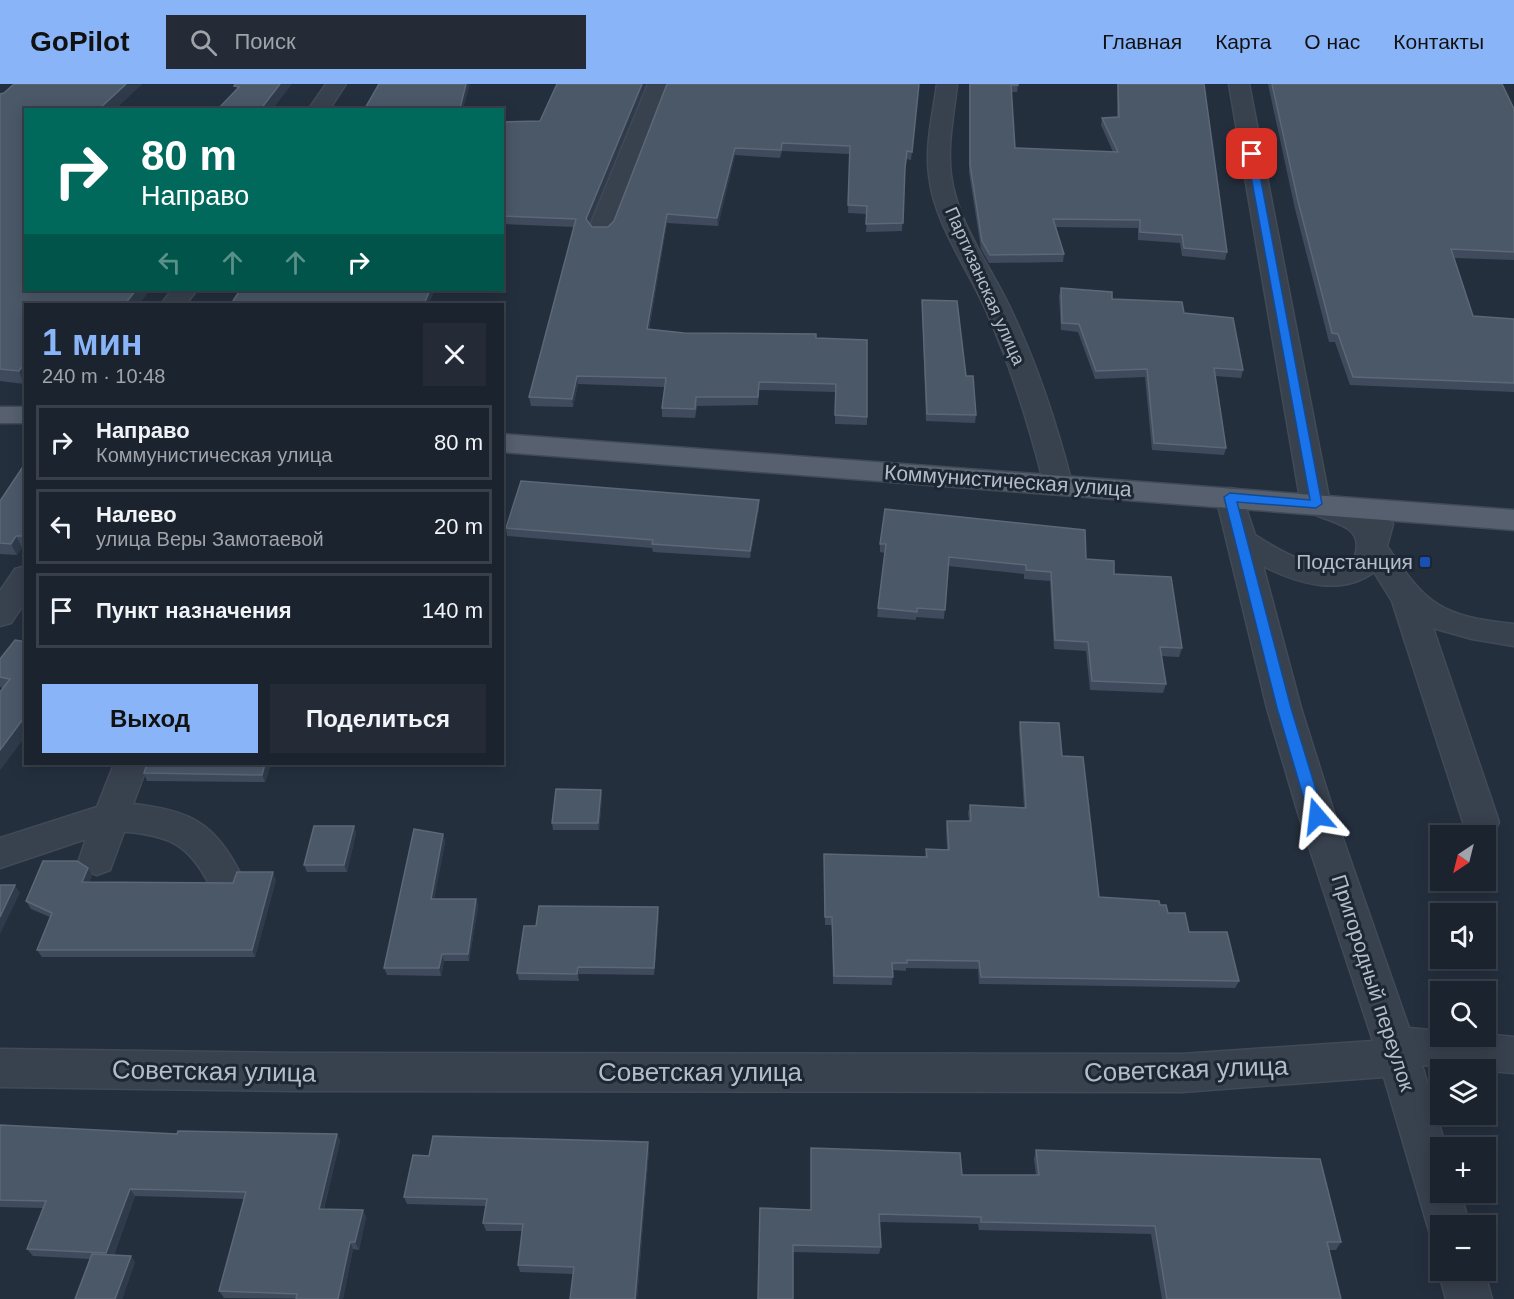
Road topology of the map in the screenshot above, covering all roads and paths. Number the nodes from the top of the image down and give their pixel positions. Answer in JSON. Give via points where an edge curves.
{"nodes":[{"id":1,"x":336,"y":84,"type":"edge"},
{"id":2,"x":658,"y":84,"type":"edge"},
{"id":3,"x":947,"y":84,"type":"edge"},
{"id":4,"x":1239,"y":84,"type":"edge"},
{"id":5,"x":319,"y":108,"type":"edge"},
{"id":6,"x":601,"y":228,"type":"edge"},
{"id":7,"x":184,"y":291,"type":"edge"},
{"id":8,"x":174,"y":303,"type":"edge"},
{"id":9,"x":0,"y":415,"type":"edge"},
{"id":10,"x":24,"y":415,"type":"edge"},
{"id":11,"x":504,"y":443,"type":"edge"},
{"id":12,"x":1058,"y":484,"type":"junction"},
{"id":13,"x":1230,"y":497,"type":"junction"},
{"id":14,"x":1316,"y":504,"type":"junction"},
{"id":15,"x":1403,"y":511,"type":"junction"},
{"id":16,"x":1514,"y":520,"type":"edge"},
{"id":17,"x":1241,"y":540,"type":"junction"},
{"id":18,"x":1372,"y":545,"type":"junction"},
{"id":19,"x":24,"y":579,"type":"edge"},
{"id":20,"x":1407,"y":598,"type":"junction"},
{"id":21,"x":0,"y":615,"type":"edge"},
{"id":22,"x":1514,"y":635,"type":"edge"},
{"id":23,"x":131,"y":765,"type":"edge"},
{"id":24,"x":111,"y":817,"type":"junction"},
{"id":25,"x":1481,"y":822,"type":"dead end"},
{"id":26,"x":0,"y":853,"type":"edge"},
{"id":27,"x":97,"y":860,"type":"dead end"},
{"id":28,"x":222,"y":873,"type":"dead end"},
{"id":29,"x":1397,"y":1052,"type":"junction"},
{"id":30,"x":1514,"y":1055,"type":"edge"},
{"id":31,"x":0,"y":1068,"type":"edge"},
{"id":32,"x":1445,"y":1215,"type":"edge"},
{"id":33,"x":1464,"y":1281,"type":"edge"},
{"id":34,"x":1469,"y":1299,"type":"edge"}],
"edges":[{"from":1,"to":5,"type":"street"},
{"from":2,"to":6,"type":"street"},
{"from":3,"to":12,"type":"street","name":"Партизанская улица","via":[[939,142],[942,188],[1000,312],[1045,433]]},
{"from":4,"to":14,"type":"street"},
{"from":7,"to":8,"type":"street"},
{"from":9,"to":10,"type":"main road"},
{"from":11,"to":12,"type":"main road","name":"Коммунистическая улица"},
{"from":12,"to":13,"type":"main road","name":"Коммунистическая улица"},
{"from":13,"to":14,"type":"main road","name":"Коммунистическая улица"},
{"from":13,"to":17,"type":"street","name":"Пригородный переулок"},
{"from":14,"to":15,"type":"main road","name":"Коммунистическая улица"},
{"from":14,"to":18,"type":"street","via":[[1356,521],[1368,533]]},
{"from":15,"to":16,"type":"main road","name":"Коммунистическая улица"},
{"from":15,"to":18,"type":"street","via":[[1380,522],[1373,532]]},
{"from":17,"to":18,"type":"street","via":[[1284,565],[1331,575],[1362,566]]},
{"from":17,"to":29,"type":"street","name":"Пригородный переулок","via":[[1284,708]]},
{"from":18,"to":20,"type":"street"},
{"from":19,"to":21,"type":"street"},
{"from":20,"to":22,"type":"street","via":[[1419,608],[1451,622]]},
{"from":20,"to":25,"type":"street"},
{"from":23,"to":24,"type":"street"},
{"from":24,"to":26,"type":"street"},
{"from":24,"to":27,"type":"street"},
{"from":24,"to":28,"type":"street","via":[[155,819],[174,825],[195,837]]},
{"from":29,"to":30,"type":"street","name":"Советская улица"},
{"from":29,"to":31,"type":"street","name":"Советская улица","via":[[1182,1073]]},
{"from":29,"to":32,"type":"street","name":"Пригородный переулок"},
{"from":33,"to":34,"type":"street"}]}
